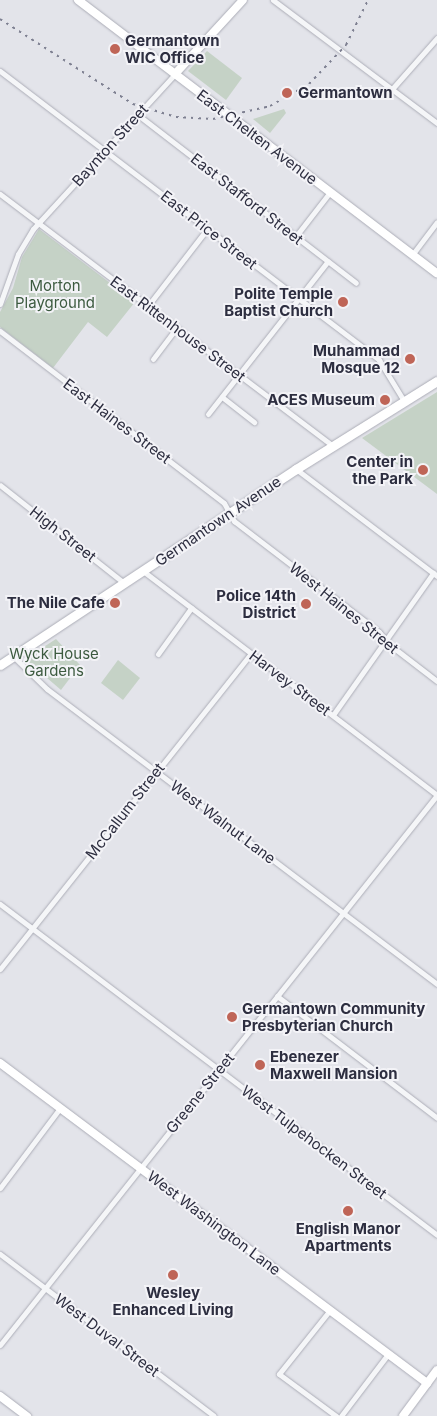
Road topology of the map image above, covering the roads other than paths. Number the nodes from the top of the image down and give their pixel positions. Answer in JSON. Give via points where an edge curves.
{"nodes":[{"id":1,"x":78,"y":0,"type":"edge"},
{"id":2,"x":243,"y":0,"type":"edge"},
{"id":3,"x":273,"y":0,"type":"edge"},
{"id":4,"x":437,"y":38,"type":"edge"},
{"id":5,"x":0,"y":71,"type":"edge"},
{"id":6,"x":175,"y":74,"type":"junction"},
{"id":7,"x":392,"y":89,"type":"junction"},
{"id":8,"x":138,"y":115,"type":"junction"},
{"id":9,"x":437,"y":124,"type":"edge"},
{"id":10,"x":105,"y":151,"type":"junction"},
{"id":11,"x":330,"y":192,"type":"junction"},
{"id":12,"x":0,"y":194,"type":"edge"},
{"id":13,"x":437,"y":222,"type":"edge"},
{"id":14,"x":38,"y":223,"type":"junction"},
{"id":15,"x":207,"y":229,"type":"junction"},
{"id":16,"x":296,"y":236,"type":"junction"},
{"id":17,"x":412,"y":255,"type":"junction"},
{"id":18,"x":328,"y":261,"type":"junction"},
{"id":19,"x":437,"y":273,"type":"edge"},
{"id":20,"x":356,"y":283,"type":"dead end"},
{"id":21,"x":299,"y":299,"type":"junction"},
{"id":22,"x":0,"y":304,"type":"edge"},
{"id":23,"x":147,"y":307,"type":"junction"},
{"id":24,"x":176,"y":329,"type":"junction"},
{"id":25,"x":0,"y":331,"type":"edge"},
{"id":26,"x":153,"y":359,"type":"dead end"},
{"id":27,"x":239,"y":376,"type":"junction"},
{"id":28,"x":437,"y":381,"type":"edge"},
{"id":29,"x":222,"y":397,"type":"junction"},
{"id":30,"x":404,"y":401,"type":"junction"},
{"id":31,"x":208,"y":414,"type":"dead end"},
{"id":32,"x":254,"y":422,"type":"dead end"},
{"id":33,"x":333,"y":446,"type":"junction"},
{"id":34,"x":296,"y":469,"type":"junction"},
{"id":35,"x":0,"y":485,"type":"edge"},
{"id":36,"x":229,"y":514,"type":"junction"},
{"id":37,"x":143,"y":571,"type":"junction"},
{"id":38,"x":435,"y":574,"type":"edge"},
{"id":39,"x":124,"y":583,"type":"junction"},
{"id":40,"x":191,"y":608,"type":"junction"},
{"id":41,"x":386,"y":640,"type":"junction"},
{"id":42,"x":158,"y":654,"type":"dead end"},
{"id":43,"x":251,"y":654,"type":"junction"},
{"id":44,"x":13,"y":656,"type":"junction"},
{"id":45,"x":0,"y":664,"type":"edge"},
{"id":46,"x":437,"y":681,"type":"edge"},
{"id":47,"x":333,"y":715,"type":"junction"},
{"id":48,"x":157,"y":772,"type":"junction"},
{"id":49,"x":437,"y":795,"type":"edge"},
{"id":50,"x":0,"y":904,"type":"edge"},
{"id":51,"x":344,"y":913,"type":"junction"},
{"id":52,"x":32,"y":928,"type":"junction"},
{"id":53,"x":0,"y":969,"type":"edge"},
{"id":54,"x":437,"y":984,"type":"edge"},
{"id":55,"x":277,"y":996,"type":"junction"},
{"id":56,"x":0,"y":1063,"type":"edge"},
{"id":57,"x":219,"y":1070,"type":"junction"},
{"id":58,"x":60,"y":1108,"type":"junction"},
{"id":59,"x":437,"y":1118,"type":"edge"},
{"id":60,"x":140,"y":1168,"type":"junction"},
{"id":61,"x":0,"y":1188,"type":"edge"},
{"id":62,"x":437,"y":1235,"type":"edge"},
{"id":63,"x":0,"y":1254,"type":"edge"},
{"id":64,"x":45,"y":1288,"type":"junction"},
{"id":65,"x":330,"y":1310,"type":"junction"},
{"id":66,"x":0,"y":1344,"type":"edge"},
{"id":67,"x":388,"y":1354,"type":"junction"},
{"id":68,"x":437,"y":1370,"type":"edge"},
{"id":69,"x":427,"y":1383,"type":"junction"},
{"id":70,"x":0,"y":1396,"type":"edge"},
{"id":71,"x":27,"y":1416,"type":"edge"},
{"id":72,"x":214,"y":1416,"type":"edge"},
{"id":73,"x":336,"y":1416,"type":"edge"},
{"id":74,"x":341,"y":1416,"type":"edge"},
{"id":75,"x":403,"y":1416,"type":"edge"}],
"edges":[{"from":1,"to":6,"type":"main road","name":"East Chelten Avenue"},
{"from":2,"to":6,"type":"main road","name":"Baynton Street"},
{"from":3,"to":7,"type":"street"},
{"from":4,"to":7,"type":"street"},
{"from":5,"to":10,"type":"street","name":"East Price Street"},
{"from":6,"to":8,"type":"street","name":"Baynton Street"},
{"from":6,"to":11,"type":"main road","name":"East Chelten Avenue"},
{"from":7,"to":9,"type":"street"},
{"from":8,"to":10,"type":"street","name":"Baynton Street"},
{"from":8,"to":16,"type":"street","name":"East Stafford Street"},
{"from":10,"to":14,"type":"street","name":"Baynton Street"},
{"from":10,"to":15,"type":"street","name":"East Price Street"},
{"from":11,"to":16,"type":"street"},
{"from":11,"to":17,"type":"main road","name":"East Chelten Avenue"},
{"from":12,"to":14,"type":"street","name":"East Rittenhouse Street"},
{"from":13,"to":17,"type":"street"},
{"from":14,"to":22,"type":"street","name":"Baynton Street","via":[[22,247]]},
{"from":14,"to":23,"type":"street","name":"East Rittenhouse Street"},
{"from":15,"to":21,"type":"street","name":"East Price Street"},
{"from":15,"to":23,"type":"street"},
{"from":16,"to":18,"type":"street","name":"East Stafford Street"},
{"from":17,"to":19,"type":"main road","name":"East Chelten Avenue"},
{"from":18,"to":20,"type":"street","name":"East Stafford Street"},
{"from":18,"to":21,"type":"street"},
{"from":21,"to":27,"type":"street"},
{"from":21,"to":30,"type":"street","name":"East Price Street","via":[[379,360]]},
{"from":23,"to":24,"type":"street","name":"East Rittenhouse Street"},
{"from":24,"to":26,"type":"street"},
{"from":24,"to":27,"type":"street","name":"East Rittenhouse Street"},
{"from":25,"to":36,"type":"street","name":"East Haines Street","via":[[224,503]]},
{"from":27,"to":29,"type":"street"},
{"from":27,"to":33,"type":"street","name":"East Rittenhouse Street"},
{"from":28,"to":30,"type":"main road","name":"Germantown Avenue"},
{"from":29,"to":31,"type":"street"},
{"from":29,"to":32,"type":"street"},
{"from":30,"to":33,"type":"main road","name":"Germantown Avenue"},
{"from":33,"to":34,"type":"main road","name":"Germantown Avenue"},
{"from":34,"to":36,"type":"main road","name":"Germantown Avenue"},
{"from":34,"to":38,"type":"street"},
{"from":35,"to":39,"type":"street","name":"High Street"},
{"from":36,"to":37,"type":"main road","name":"Germantown Avenue"},
{"from":36,"to":41,"type":"street","name":"West Haines Street"},
{"from":37,"to":39,"type":"main road","name":"Germantown Avenue"},
{"from":37,"to":40,"type":"street","name":"Harvey Street"},
{"from":38,"to":41,"type":"street"},
{"from":39,"to":44,"type":"main road","name":"Germantown Avenue"},
{"from":40,"to":42,"type":"street"},
{"from":40,"to":43,"type":"street","name":"Harvey Street"},
{"from":41,"to":46,"type":"street","name":"West Haines Street"},
{"from":41,"to":47,"type":"street"},
{"from":43,"to":47,"type":"street","name":"Harvey Street"},
{"from":43,"to":48,"type":"street","name":"McCallum Street"},
{"from":44,"to":45,"type":"main road","name":"Germantown Avenue"},
{"from":44,"to":48,"type":"street","name":"West Walnut Lane","via":[[40,684]]},
{"from":47,"to":49,"type":"street","name":"Harvey Street"},
{"from":48,"to":51,"type":"street","name":"West Walnut Lane"},
{"from":48,"to":52,"type":"street","name":"McCallum Street"},
{"from":49,"to":51,"type":"street","name":"Greene Street"},
{"from":50,"to":52,"type":"street","name":"West Tulpehocken Street"},
{"from":51,"to":54,"type":"street","name":"West Walnut Lane"},
{"from":51,"to":55,"type":"street","name":"Greene Street"},
{"from":52,"to":53,"type":"street","name":"McCallum Street"},
{"from":52,"to":57,"type":"street","name":"West Tulpehocken Street"},
{"from":55,"to":57,"type":"street","name":"Greene Street"},
{"from":55,"to":59,"type":"street"},
{"from":56,"to":58,"type":"main road","name":"West Washington Lane"},
{"from":57,"to":60,"type":"street","name":"Greene Street"},
{"from":57,"to":62,"type":"street","name":"West Tulpehocken Street"},
{"from":58,"to":60,"type":"main road","name":"West Washington Lane"},
{"from":58,"to":61,"type":"street"},
{"from":60,"to":64,"type":"street","name":"Greene Street"},
{"from":60,"to":65,"type":"main road","name":"West Washington Lane"},
{"from":63,"to":64,"type":"street","name":"West Duval Street"},
{"from":64,"to":66,"type":"street","name":"Greene Street"},
{"from":64,"to":72,"type":"street","name":"West Duval Street"},
{"from":65,"to":67,"type":"main road","name":"West Washington Lane"},
{"from":65,"to":73,"type":"street","via":[[279,1374]]},
{"from":67,"to":69,"type":"main road","name":"West Washington Lane"},
{"from":67,"to":74,"type":"street"},
{"from":68,"to":69,"type":"main road"},
{"from":69,"to":75,"type":"main road"},
{"from":70,"to":71,"type":"main road"}]}
